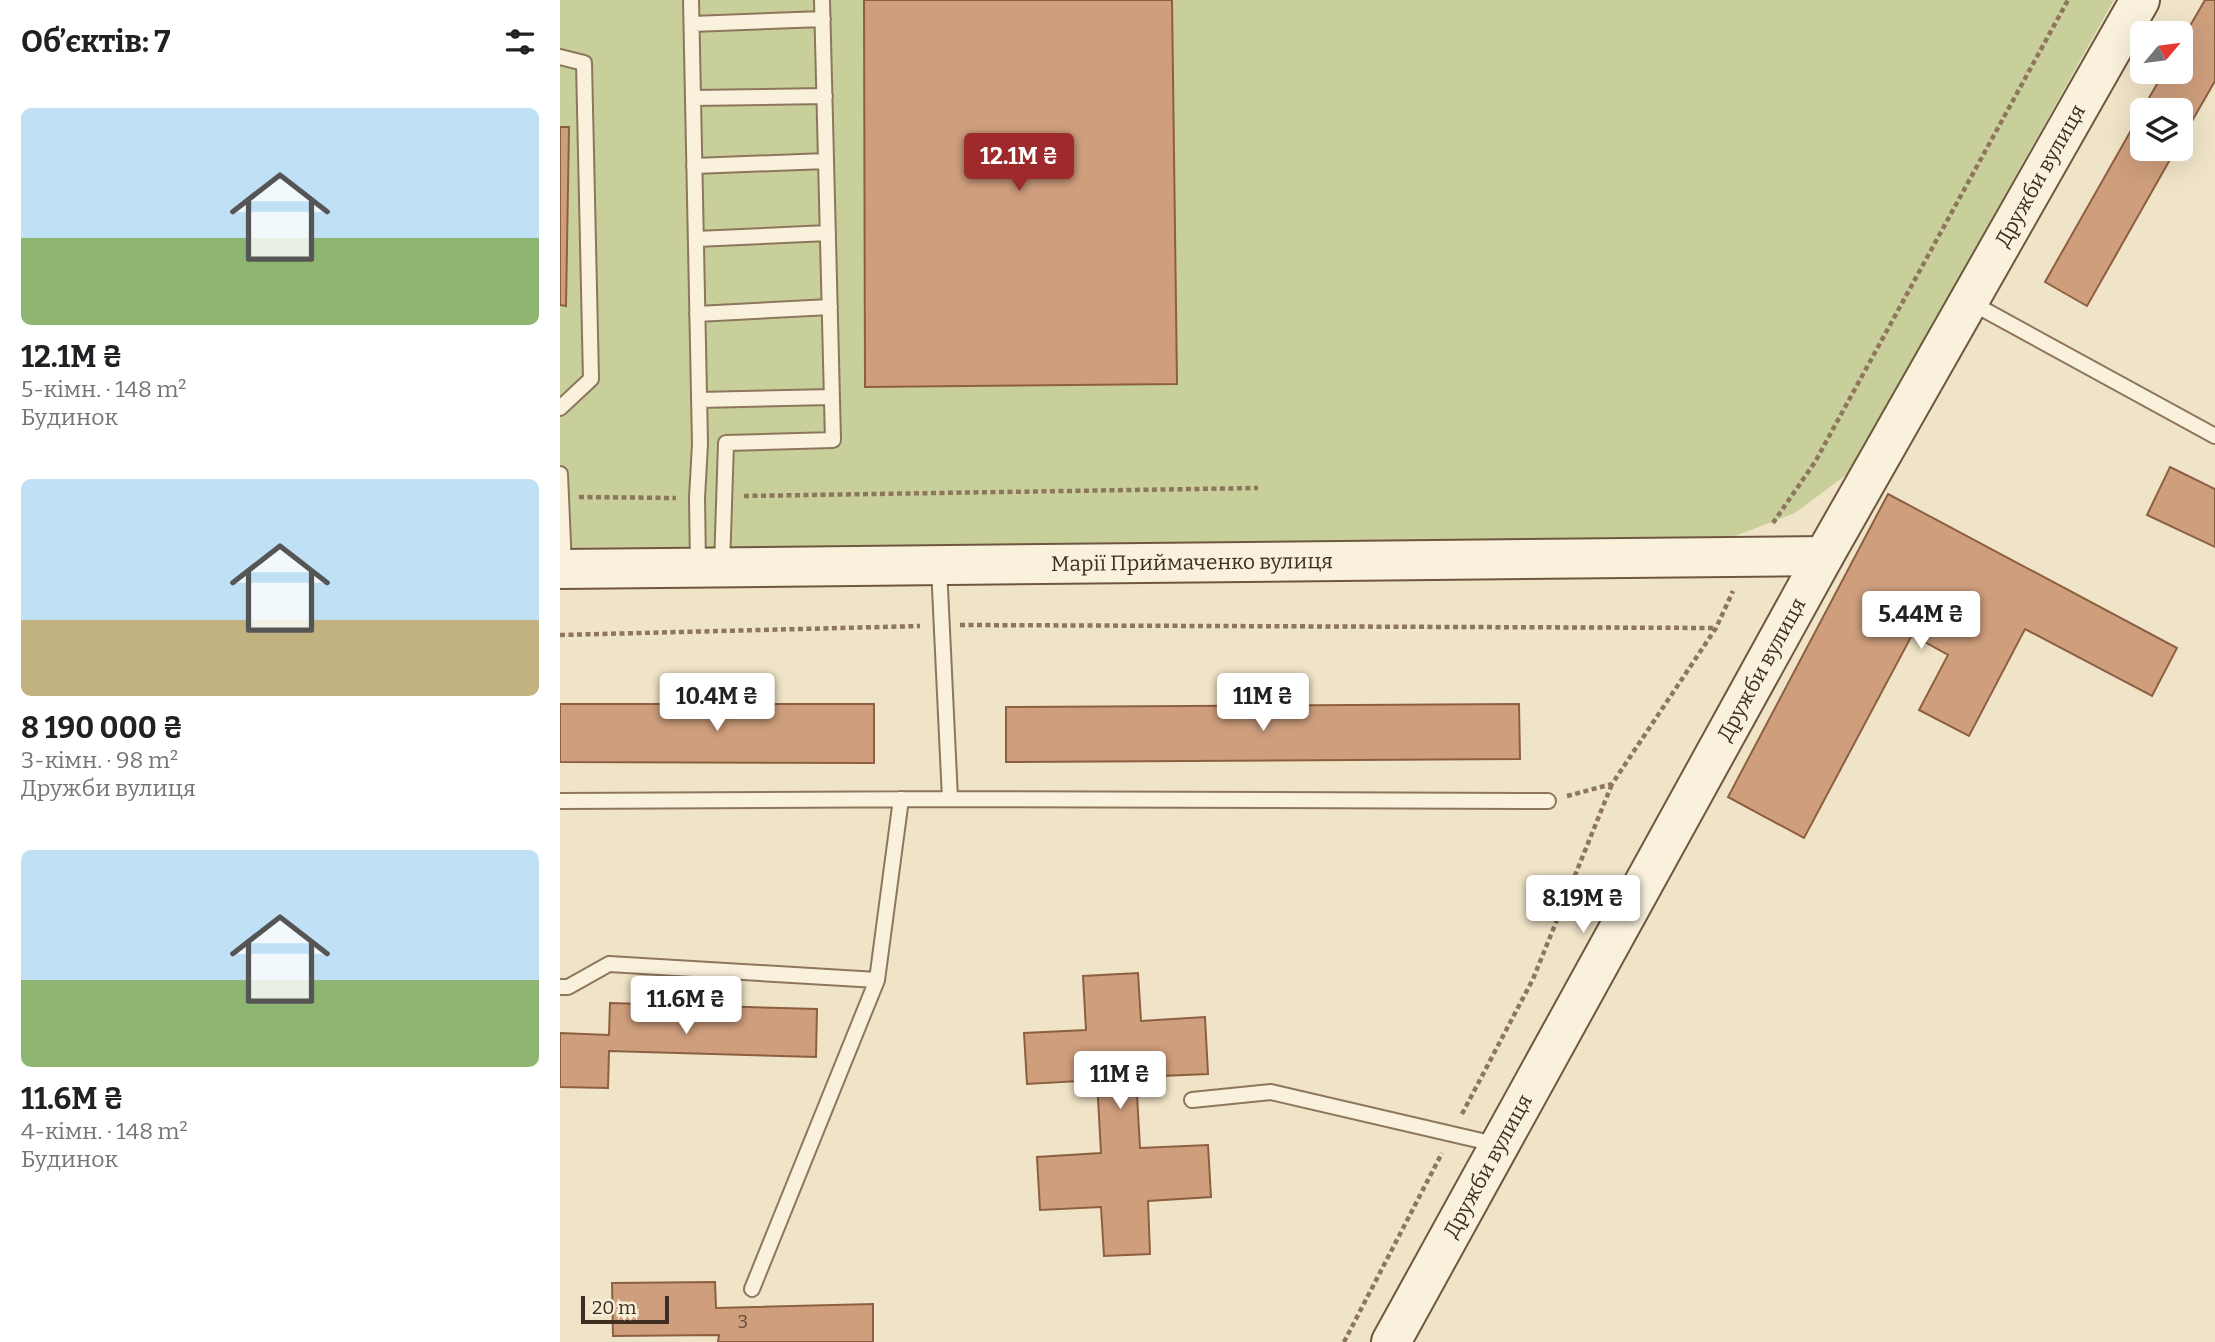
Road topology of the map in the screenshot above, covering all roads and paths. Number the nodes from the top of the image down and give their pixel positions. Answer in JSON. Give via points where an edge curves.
{"nodes":[{"id":1,"x":691,"y":0,"type":"edge"},
{"id":2,"x":822,"y":0,"type":"edge"},
{"id":3,"x":2068,"y":0,"type":"edge"},
{"id":4,"x":2140,"y":0,"type":"edge"},
{"id":5,"x":822,"y":19,"type":"junction"},
{"id":6,"x":692,"y":24,"type":"junction"},
{"id":7,"x":560,"y":57,"type":"edge"},
{"id":8,"x":825,"y":96,"type":"junction"},
{"id":9,"x":693,"y":98,"type":"junction"},
{"id":10,"x":826,"y":161,"type":"junction"},
{"id":11,"x":694,"y":166,"type":"junction"},
{"id":12,"x":828,"y":233,"type":"junction"},
{"id":13,"x":696,"y":239,"type":"junction"},
{"id":14,"x":1969,"y":302,"type":"junction"},
{"id":15,"x":830,"y":307,"type":"junction"},
{"id":16,"x":697,"y":314,"type":"junction"},
{"id":17,"x":832,"y":397,"type":"junction"},
{"id":18,"x":699,"y":400,"type":"junction"},
{"id":19,"x":560,"y":408,"type":"edge"},
{"id":20,"x":2215,"y":436,"type":"edge"},
{"id":21,"x":726,"y":443,"type":"junction"},
{"id":22,"x":701,"y":444,"type":"junction"},
{"id":23,"x":560,"y":474,"type":"edge"},
{"id":24,"x":1258,"y":488,"type":"dead end"},
{"id":25,"x":561,"y":496,"type":"edge"},
{"id":26,"x":725,"y":497,"type":"junction"},
{"id":27,"x":697,"y":498,"type":"junction"},
{"id":28,"x":1824,"y":556,"type":"junction"},
{"id":29,"x":1750,"y":557,"type":"junction"},
{"id":30,"x":939,"y":567,"type":"junction"},
{"id":31,"x":562,"y":568,"type":"edge"},
{"id":32,"x":710,"y":568,"type":"junction"},
{"id":33,"x":942,"y":625,"type":"junction"},
{"id":34,"x":1716,"y":628,"type":"junction"},
{"id":35,"x":560,"y":635,"type":"edge"},
{"id":36,"x":1612,"y":784,"type":"junction"},
{"id":37,"x":901,"y":799,"type":"junction"},
{"id":38,"x":950,"y":799,"type":"junction"},
{"id":39,"x":560,"y":801,"type":"edge"},
{"id":40,"x":1548,"y":801,"type":"joint"},
{"id":41,"x":877,"y":980,"type":"junction"},
{"id":42,"x":560,"y":987,"type":"edge"},
{"id":43,"x":1192,"y":1100,"type":"dead end"},
{"id":44,"x":1452,"y":1134,"type":"junction"},
{"id":45,"x":1500,"y":1145,"type":"junction"},
{"id":46,"x":752,"y":1289,"type":"dead end"},
{"id":47,"x":1344,"y":1342,"type":"edge"},
{"id":48,"x":1391,"y":1342,"type":"edge"}],
"edges":[{"from":1,"to":6,"type":"lane"},
{"from":2,"to":5,"type":"lane"},
{"from":3,"to":29,"type":"path","via":[[1815,462]]},
{"from":4,"to":14,"type":"street","name":"Дружби вулиця"},
{"from":5,"to":6,"type":"lane"},
{"from":5,"to":8,"type":"lane"},
{"from":6,"to":9,"type":"lane"},
{"from":7,"to":19,"type":"lane","via":[[584,63],[592,379]]},
{"from":8,"to":9,"type":"lane"},
{"from":8,"to":10,"type":"lane"},
{"from":9,"to":11,"type":"lane"},
{"from":10,"to":11,"type":"lane"},
{"from":10,"to":12,"type":"lane"},
{"from":11,"to":13,"type":"lane"},
{"from":12,"to":13,"type":"lane"},
{"from":12,"to":15,"type":"lane"},
{"from":13,"to":16,"type":"lane"},
{"from":14,"to":20,"type":"lane"},
{"from":14,"to":28,"type":"street","name":"Дружби вулиця"},
{"from":15,"to":16,"type":"lane"},
{"from":15,"to":17,"type":"lane"},
{"from":16,"to":18,"type":"lane"},
{"from":17,"to":18,"type":"lane"},
{"from":17,"to":21,"type":"lane","via":[[833,440]]},
{"from":18,"to":22,"type":"lane"},
{"from":21,"to":22,"type":"lane"},
{"from":21,"to":26,"type":"lane"},
{"from":22,"to":27,"type":"lane"},
{"from":23,"to":25,"type":"lane"},
{"from":24,"to":26,"type":"path"},
{"from":25,"to":27,"type":"path"},
{"from":25,"to":31,"type":"lane"},
{"from":26,"to":32,"type":"lane"},
{"from":27,"to":32,"type":"lane"},
{"from":28,"to":29,"type":"street","name":"Марії Приймаченко вулиця"},
{"from":28,"to":45,"type":"street","name":"Дружби вулиця"},
{"from":29,"to":30,"type":"street","name":"Марії Приймаченко вулиця"},
{"from":29,"to":34,"type":"path"},
{"from":30,"to":32,"type":"street","name":"Марії Приймаченко вулиця"},
{"from":30,"to":33,"type":"lane"},
{"from":31,"to":32,"type":"street","name":"Марії Приймаченко вулиця"},
{"from":33,"to":34,"type":"path"},
{"from":33,"to":35,"type":"path"},
{"from":33,"to":38,"type":"lane"},
{"from":34,"to":36,"type":"path"},
{"from":36,"to":40,"type":"path"},
{"from":36,"to":44,"type":"path","via":[[1533,979]]},
{"from":37,"to":38,"type":"lane"},
{"from":37,"to":39,"type":"lane"},
{"from":37,"to":41,"type":"lane"},
{"from":38,"to":40,"type":"lane"},
{"from":41,"to":42,"type":"lane","via":[[609,964]]},
{"from":41,"to":46,"type":"lane"},
{"from":43,"to":44,"type":"lane","via":[[1271,1092]]},
{"from":44,"to":45,"type":"lane"},
{"from":44,"to":47,"type":"path"},
{"from":45,"to":48,"type":"street","name":"Дружби вулиця"}]}
